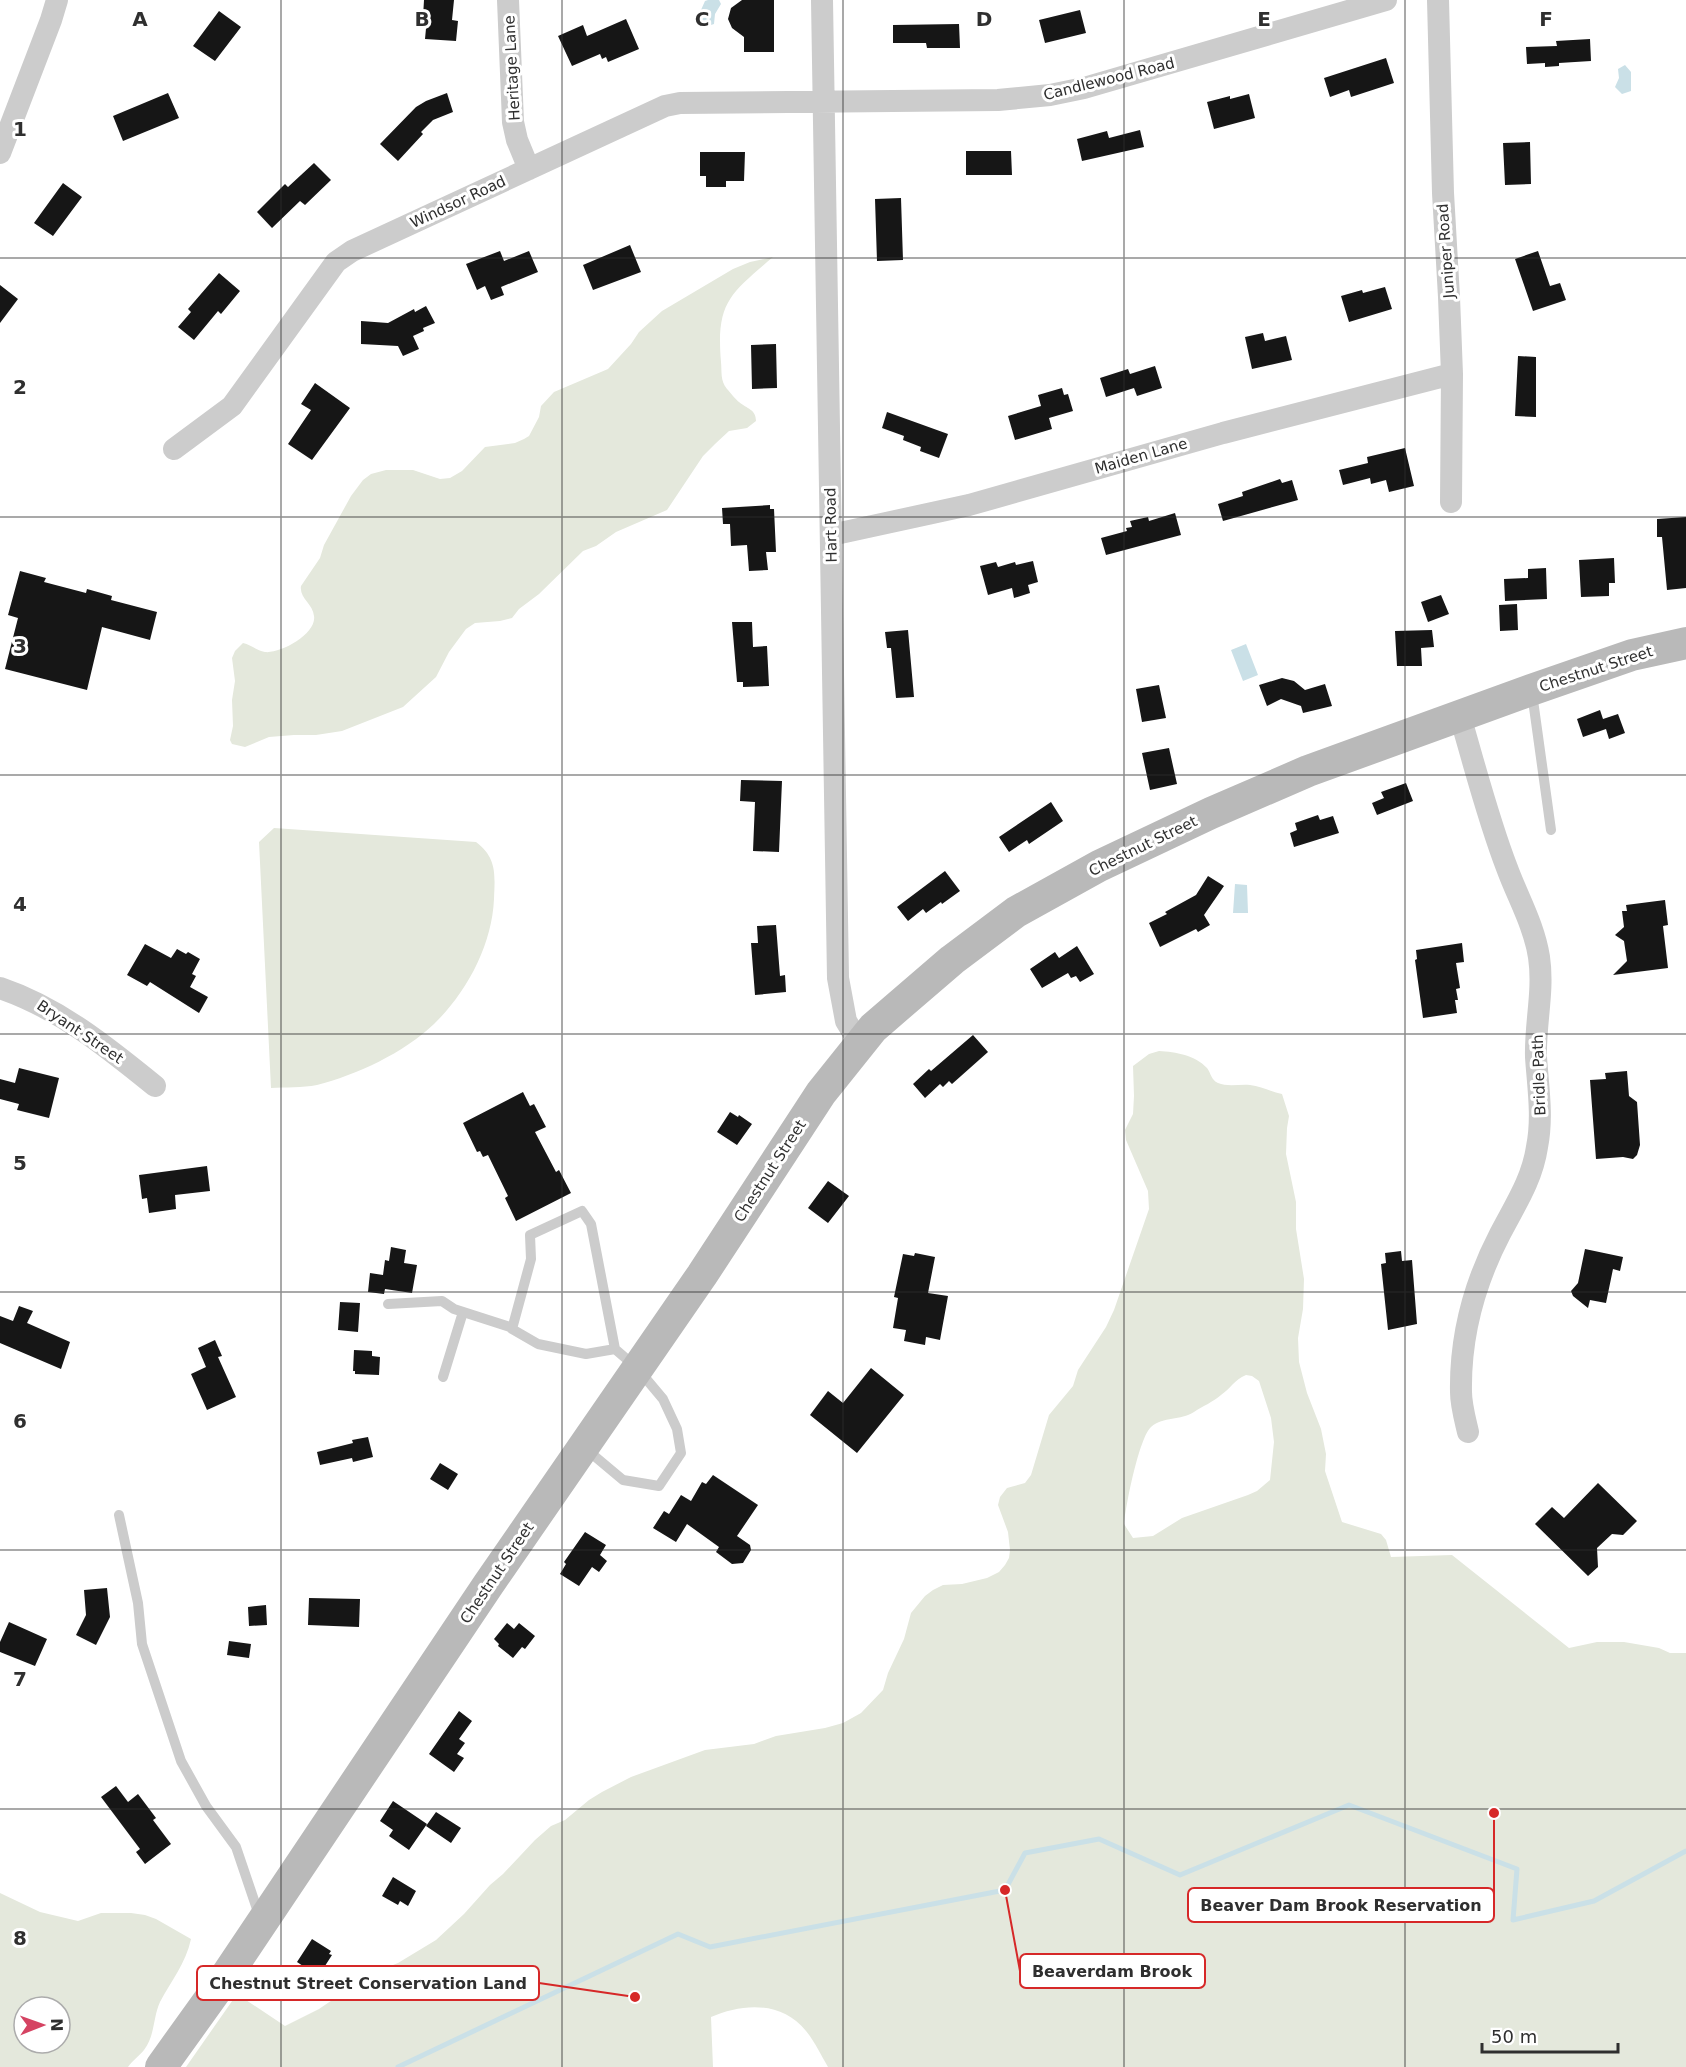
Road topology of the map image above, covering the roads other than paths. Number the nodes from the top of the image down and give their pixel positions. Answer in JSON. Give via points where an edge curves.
{"nodes":[{"id":1,"x":57,"y":0,"type":"edge"},
{"id":2,"x":508,"y":0,"type":"edge"},
{"id":3,"x":822,"y":0,"type":"edge"},
{"id":4,"x":1386,"y":0,"type":"edge"},
{"id":5,"x":1438,"y":0,"type":"edge"},
{"id":6,"x":823,"y":102,"type":"junction"},
{"id":7,"x":0,"y":153,"type":"edge"},
{"id":8,"x":529,"y":169,"type":"junction"},
{"id":9,"x":1452,"y":374,"type":"junction"},
{"id":10,"x":174,"y":449,"type":"dead end"},
{"id":11,"x":1451,"y":502,"type":"dead end"},
{"id":12,"x":831,"y":535,"type":"junction"},
{"id":13,"x":1686,"y":643,"type":"edge"},
{"id":14,"x":1531,"y":690,"type":"junction"},
{"id":15,"x":1460,"y":716,"type":"junction"},
{"id":16,"x":1551,"y":830,"type":"dead end"},
{"id":17,"x":0,"y":988,"type":"edge"},
{"id":18,"x":860,"y":1044,"type":"junction"},
{"id":19,"x":155,"y":1086,"type":"dead end"},
{"id":20,"x":388,"y":1304,"type":"dead end"},
{"id":21,"x":463,"y":1312,"type":"junction"},
{"id":22,"x":513,"y":1328,"type":"junction"},
{"id":23,"x":626,"y":1359,"type":"junction"},
{"id":24,"x":443,"y":1377,"type":"dead end"},
{"id":25,"x":1468,"y":1432,"type":"dead end"},
{"id":26,"x":584,"y":1448,"type":"junction"},
{"id":27,"x":119,"y":1515,"type":"dead end"},
{"id":28,"x":261,"y":1921,"type":"junction"},
{"id":29,"x":161,"y":2067,"type":"edge"}],
"edges":[{"from":1,"to":7,"type":"street"},
{"from":2,"to":8,"type":"street","name":"Heritage Lane","via":[[513,122]]},
{"from":3,"to":6,"type":"street","name":"Hart Road"},
{"from":4,"to":6,"type":"street","name":"Candlewood Road","via":[[1050,95],[998,100]]},
{"from":5,"to":9,"type":"street","name":"Juniper Road"},
{"from":6,"to":8,"type":"street","name":"Windsor Road","via":[[670,105]]},
{"from":6,"to":12,"type":"street","name":"Hart Road"},
{"from":8,"to":10,"type":"street","name":"Windsor Road","via":[[336,262],[232,406]]},
{"from":9,"to":11,"type":"street","name":"Juniper Road"},
{"from":9,"to":12,"type":"street","name":"Maiden Lane","via":[[1223,433],[969,505]]},
{"from":12,"to":18,"type":"street","name":"Hart Road","via":[[838,978],[846,1021]]},
{"from":13,"to":14,"type":"street","name":"Chestnut Street","via":[[1632,656]]},
{"from":14,"to":15,"type":"street","name":"Chestnut Street"},
{"from":14,"to":16,"type":"lane"},
{"from":15,"to":18,"type":"street","name":"Chestnut Street","via":[[1308,771],[1099,866],[1007,919],[952,960],[873,1028]]},
{"from":15,"to":25,"type":"street","name":"Bridle Path","via":[[1506,868],[1533,930],[1541,988],[1536,1037],[1538,1144],[1526,1186],[1476,1290],[1461,1372]]},
{"from":17,"to":19,"type":"street","name":"Bryant Street","via":[[54,1012]]},
{"from":18,"to":23,"type":"street","name":"Chestnut Street","via":[[820,1093],[755,1196]]},
{"from":20,"to":21,"type":"lane","via":[[442,1302]]},
{"from":21,"to":22,"type":"lane"},
{"from":21,"to":24,"type":"lane"},
{"from":22,"to":23,"type":"lane","via":[[538,1344]]},
{"from":22,"to":23,"type":"lane","via":[[531,1259],[530,1235],[582,1211],[591,1224]]},
{"from":23,"to":26,"type":"street","name":"Chestnut Street"},
{"from":23,"to":26,"type":"lane","via":[[663,1399],[677,1429],[681,1453],[659,1486],[623,1480]]},
{"from":26,"to":28,"type":"street","name":"Chestnut Street"},
{"from":27,"to":28,"type":"lane","via":[[138,1603],[142,1644],[181,1761],[206,1806],[236,1847]]},
{"from":28,"to":29,"type":"street","name":"Chestnut Street"}]}
